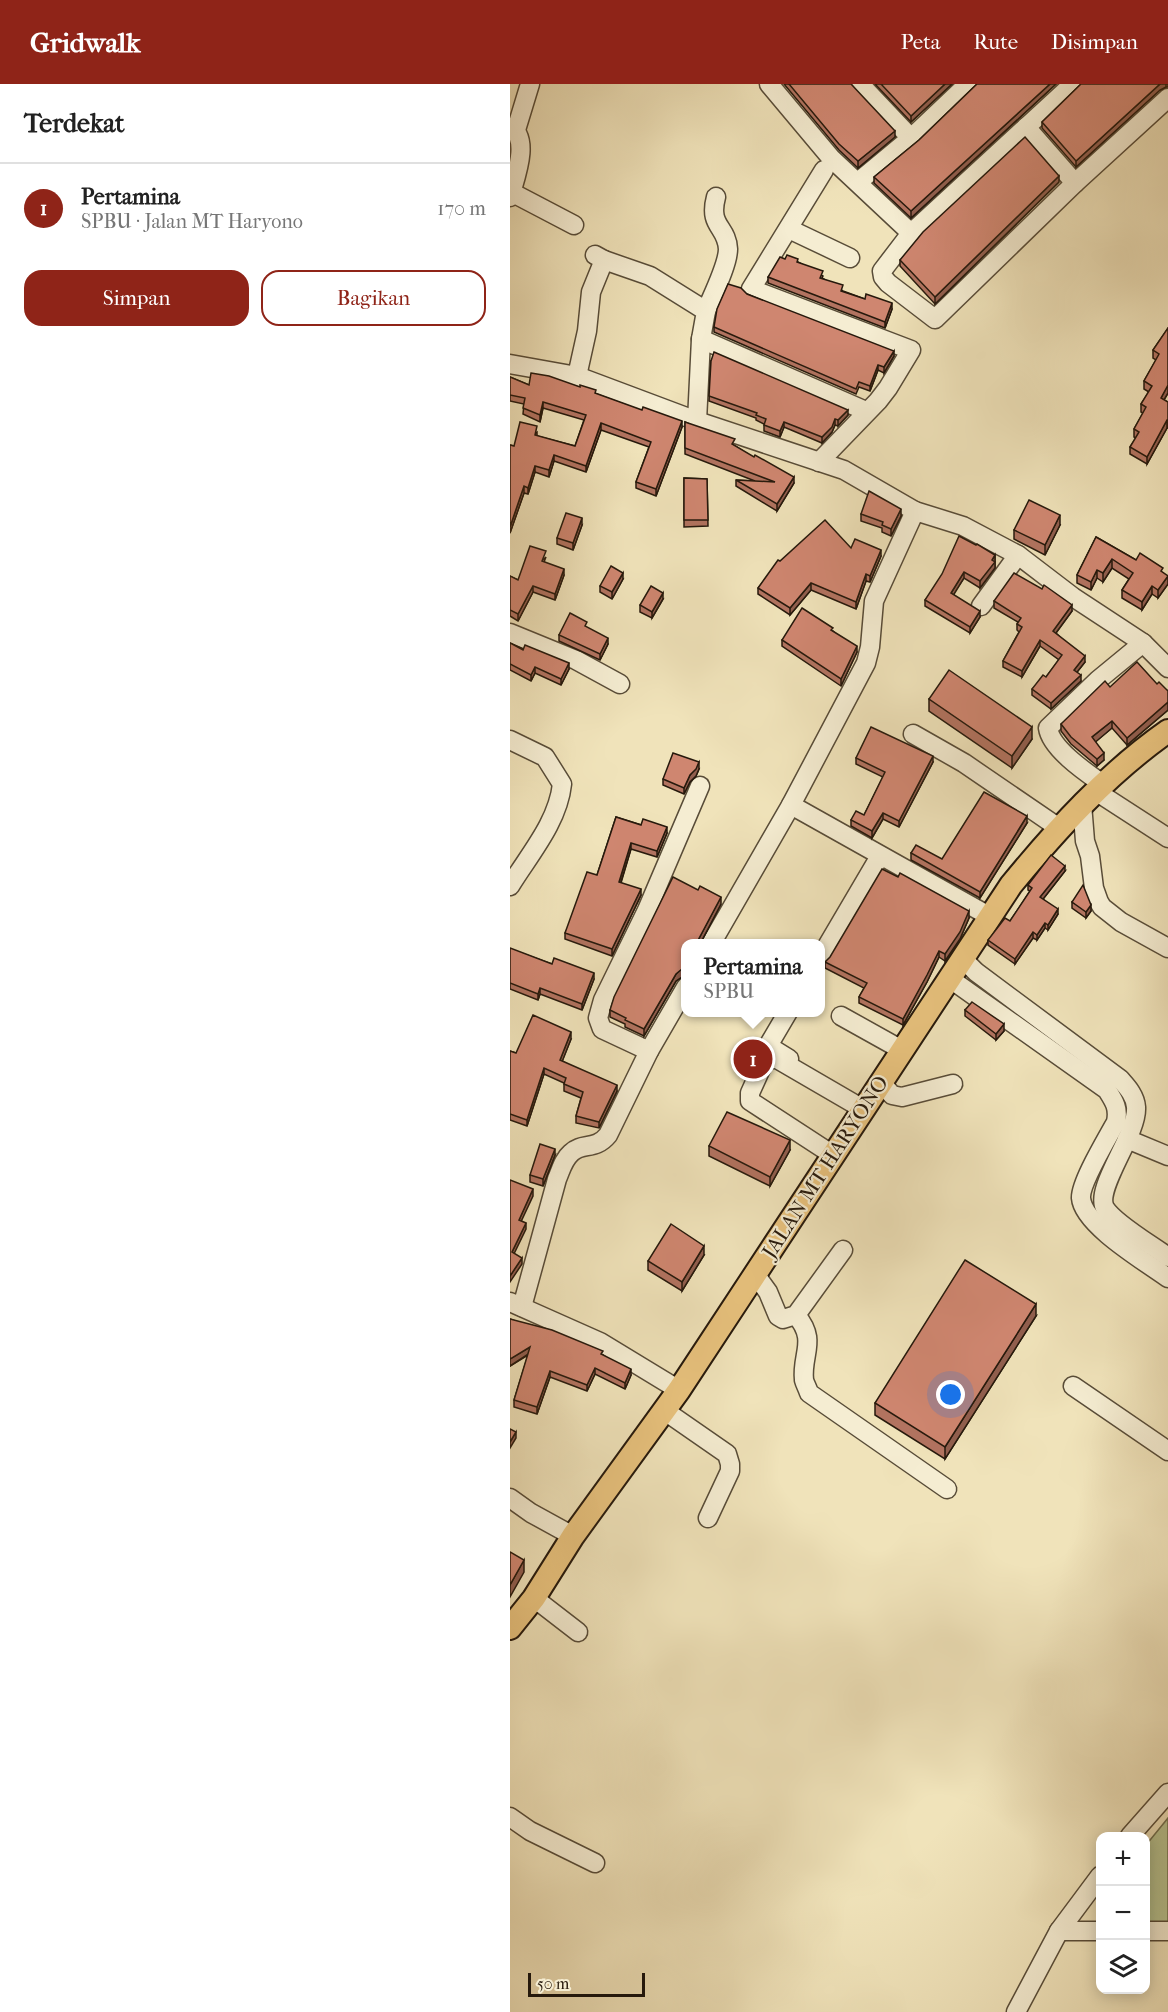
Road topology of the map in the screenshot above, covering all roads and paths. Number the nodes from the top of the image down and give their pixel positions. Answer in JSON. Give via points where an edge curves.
{"nodes":[{"id":1,"x":530,"y":84,"type":"edge"},
{"id":2,"x":769,"y":84,"type":"edge"},
{"id":3,"x":860,"y":84,"type":"edge"},
{"id":4,"x":962,"y":86,"type":"edge"},
{"id":5,"x":1063,"y":87,"type":"edge"},
{"id":6,"x":1168,"y":98,"type":"edge"},
{"id":7,"x":1026,"y":127,"type":"junction"},
{"id":8,"x":513,"y":128,"type":"edge"},
{"id":9,"x":911,"y":138,"type":"junction"},
{"id":10,"x":824,"y":170,"type":"dead end"},
{"id":11,"x":858,"y":182,"type":"junction"},
{"id":12,"x":1075,"y":183,"type":"junction"},
{"id":13,"x":511,"y":194,"type":"edge"},
{"id":14,"x":716,"y":197,"type":"dead end"},
{"id":15,"x":574,"y":225,"type":"dead end"},
{"id":16,"x":789,"y":229,"type":"junction"},
{"id":17,"x":911,"y":233,"type":"junction"},
{"id":18,"x":850,"y":258,"type":"dead end"},
{"id":19,"x":722,"y":273,"type":"junction"},
{"id":20,"x":751,"y":288,"type":"junction"},
{"id":21,"x":705,"y":311,"type":"junction"},
{"id":22,"x":701,"y":339,"type":"junction"},
{"id":23,"x":510,"y":364,"type":"edge"},
{"id":24,"x":577,"y":376,"type":"junction"},
{"id":25,"x":866,"y":411,"type":"junction"},
{"id":26,"x":697,"y":421,"type":"junction"},
{"id":27,"x":819,"y":462,"type":"junction"},
{"id":28,"x":915,"y":511,"type":"junction"},
{"id":29,"x":1018,"y":555,"type":"junction"},
{"id":30,"x":981,"y":606,"type":"dead end"},
{"id":31,"x":510,"y":633,"type":"edge"},
{"id":32,"x":1143,"y":643,"type":"junction"},
{"id":33,"x":1168,"y":668,"type":"edge"},
{"id":34,"x":620,"y":684,"type":"dead end"},
{"id":35,"x":1168,"y":731,"type":"edge"},
{"id":36,"x":913,"y":734,"type":"dead end"},
{"id":37,"x":510,"y":740,"type":"edge"},
{"id":38,"x":700,"y":786,"type":"dead end"},
{"id":39,"x":1094,"y":794,"type":"junction"},
{"id":40,"x":791,"y":805,"type":"junction"},
{"id":41,"x":1059,"y":828,"type":"junction"},
{"id":42,"x":1168,"y":838,"type":"edge"},
{"id":43,"x":879,"y":856,"type":"junction"},
{"id":44,"x":510,"y":886,"type":"edge"},
{"id":45,"x":989,"y":916,"type":"junction"},
{"id":46,"x":714,"y":939,"type":"edge"},
{"id":47,"x":1168,"y":948,"type":"edge"},
{"id":48,"x":825,"y":949,"type":"edge"},
{"id":49,"x":962,"y":958,"type":"junction"},
{"id":50,"x":949,"y":978,"type":"junction"},
{"id":51,"x":1007,"y":994,"type":"junction"},
{"id":52,"x":681,"y":996,"type":"edge"},
{"id":53,"x":995,"y":1011,"type":"junction"},
{"id":54,"x":841,"y":1016,"type":"dead end"},
{"id":55,"x":785,"y":1017,"type":"edge"},
{"id":56,"x":902,"y":1050,"type":"junction"},
{"id":57,"x":649,"y":1051,"type":"junction"},
{"id":58,"x":881,"y":1082,"type":"junction"},
{"id":59,"x":953,"y":1084,"type":"dead end"},
{"id":60,"x":865,"y":1106,"type":"junction"},
{"id":61,"x":1127,"y":1139,"type":"junction"},
{"id":62,"x":1166,"y":1150,"type":"edge"},
{"id":63,"x":833,"y":1155,"type":"junction"},
{"id":64,"x":843,"y":1250,"type":"dead end"},
{"id":65,"x":1157,"y":1256,"type":"edge"},
{"id":66,"x":755,"y":1274,"type":"junction"},
{"id":67,"x":1168,"y":1278,"type":"edge"},
{"id":68,"x":516,"y":1305,"type":"edge"},
{"id":69,"x":796,"y":1315,"type":"junction"},
{"id":70,"x":1073,"y":1386,"type":"dead end"},
{"id":71,"x":679,"y":1390,"type":"junction"},
{"id":72,"x":665,"y":1411,"type":"junction"},
{"id":73,"x":1168,"y":1451,"type":"edge"},
{"id":74,"x":947,"y":1489,"type":"dead end"},
{"id":75,"x":510,"y":1498,"type":"edge"},
{"id":76,"x":708,"y":1518,"type":"dead end"},
{"id":77,"x":573,"y":1536,"type":"junction"},
{"id":78,"x":534,"y":1598,"type":"junction"},
{"id":79,"x":510,"y":1628,"type":"edge"},
{"id":80,"x":578,"y":1632,"type":"dead end"},
{"id":81,"x":1168,"y":1793,"type":"edge"},
{"id":82,"x":510,"y":1817,"type":"edge"},
{"id":83,"x":1134,"y":1832,"type":"edge"},
{"id":84,"x":595,"y":1863,"type":"dead end"},
{"id":85,"x":1096,"y":1883,"type":"edge"},
{"id":86,"x":1059,"y":1931,"type":"junction"},
{"id":87,"x":1096,"y":1931,"type":"edge"},
{"id":88,"x":1150,"y":1931,"type":"edge"},
{"id":89,"x":1168,"y":1931,"type":"edge"},
{"id":90,"x":1016,"y":2012,"type":"edge"}],
"edges":[{"from":1,"to":8,"type":"street"},
{"from":2,"to":11,"type":"street","via":[[831,158]]},
{"from":3,"to":9,"type":"street"},
{"from":4,"to":9,"type":"street"},
{"from":5,"to":7,"type":"street"},
{"from":6,"to":12,"type":"street"},
{"from":7,"to":12,"type":"street"},
{"from":7,"to":17,"type":"street"},
{"from":8,"to":13,"type":"street","via":[[521,152]]},
{"from":9,"to":11,"type":"street"},
{"from":10,"to":16,"type":"street"},
{"from":11,"to":17,"type":"street"},
{"from":12,"to":17,"type":"street","via":[[935,319],[883,278],[882,271]]},
{"from":13,"to":15,"type":"street"},
{"from":14,"to":19,"type":"street","via":[[713,216],[728,250]]},
{"from":16,"to":18,"type":"street"},
{"from":16,"to":20,"type":"street"},
{"from":19,"to":20,"type":"street"},
{"from":19,"to":21,"type":"street"},
{"from":20,"to":25,"type":"street","via":[[911,350],[888,388]]},
{"from":21,"to":22,"type":"street"},
{"from":21,"to":24,"type":"street","via":[[650,276],[599,257]]},
{"from":22,"to":25,"type":"street"},
{"from":22,"to":26,"type":"street"},
{"from":23,"to":24,"type":"street"},
{"from":24,"to":26,"type":"street"},
{"from":25,"to":27,"type":"street"},
{"from":26,"to":27,"type":"street"},
{"from":27,"to":28,"type":"street","via":[[844,470]]},
{"from":28,"to":29,"type":"street","via":[[963,526]]},
{"from":28,"to":40,"type":"street","via":[[874,601],[866,663]]},
{"from":29,"to":30,"type":"street"},
{"from":29,"to":32,"type":"street"},
{"from":31,"to":34,"type":"street","via":[[576,660]]},
{"from":32,"to":33,"type":"street"},
{"from":32,"to":39,"type":"street","via":[[1048,728]]},
{"from":35,"to":39,"type":"main road","name":"JALAN MT HARYONO"},
{"from":36,"to":41,"type":"street","via":[[964,763]]},
{"from":37,"to":44,"type":"street","via":[[545,758],[562,784],[555,810]]},
{"from":38,"to":57,"type":"street","via":[[598,1018],[602,1029]]},
{"from":39,"to":41,"type":"main road","name":"JALAN MT HARYONO"},
{"from":39,"to":42,"type":"street"},
{"from":39,"to":47,"type":"street","via":[[1085,841],[1094,888],[1102,907]]},
{"from":40,"to":43,"type":"street"},
{"from":40,"to":46,"type":"street"},
{"from":41,"to":45,"type":"main road","name":"JALAN MT HARYONO"},
{"from":43,"to":45,"type":"street"},
{"from":43,"to":48,"type":"street"},
{"from":45,"to":49,"type":"main road","name":"JALAN MT HARYONO"},
{"from":49,"to":50,"type":"main road","name":"JALAN MT HARYONO"},
{"from":49,"to":51,"type":"street"},
{"from":50,"to":53,"type":"street"},
{"from":50,"to":56,"type":"main road","name":"JALAN MT HARYONO"},
{"from":51,"to":53,"type":"street"},
{"from":51,"to":61,"type":"street","via":[[1120,1079],[1132,1093],[1136,1107]]},
{"from":52,"to":57,"type":"street"},
{"from":53,"to":65,"type":"street","via":[[1107,1090],[1115,1102],[1116,1122],[1080,1197],[1085,1213],[1098,1227]]},
{"from":54,"to":56,"type":"street"},
{"from":55,"to":60,"type":"street","via":[[768,1046]]},
{"from":56,"to":58,"type":"main road","name":"JALAN MT HARYONO"},
{"from":57,"to":68,"type":"street","via":[[609,1135],[601,1144],[571,1152],[563,1163]]},
{"from":58,"to":59,"type":"street","via":[[892,1095],[902,1097]]},
{"from":58,"to":60,"type":"main road","name":"JALAN MT HARYONO"},
{"from":60,"to":63,"type":"main road","name":"JALAN MT HARYONO"},
{"from":60,"to":63,"type":"street","via":[[777,1059],[764,1062],[750,1101]]},
{"from":61,"to":62,"type":"street"},
{"from":61,"to":65,"type":"street","via":[[1103,1192],[1104,1207]]},
{"from":63,"to":66,"type":"main road","name":"JALAN MT HARYONO"},
{"from":64,"to":69,"type":"street"},
{"from":65,"to":67,"type":"street"},
{"from":66,"to":69,"type":"street","via":[[778,1317]]},
{"from":66,"to":71,"type":"main road","name":"JALAN MT HARYONO"},
{"from":68,"to":71,"type":"street","via":[[600,1342]]},
{"from":69,"to":74,"type":"street","via":[[804,1324],[807,1337],[804,1381],[810,1393]]},
{"from":70,"to":73,"type":"street"},
{"from":71,"to":72,"type":"main road","name":"JALAN MT HARYONO"},
{"from":72,"to":76,"type":"street","via":[[727,1454],[730,1471]]},
{"from":72,"to":77,"type":"main road","name":"JALAN MT HARYONO"},
{"from":75,"to":77,"type":"street"},
{"from":77,"to":78,"type":"main road","name":"JALAN MT HARYONO"},
{"from":78,"to":79,"type":"main road","name":"JALAN MT HARYONO"},
{"from":78,"to":80,"type":"street"},
{"from":81,"to":83,"type":"street"},
{"from":82,"to":84,"type":"street","via":[[530,1832]]},
{"from":85,"to":86,"type":"street"},
{"from":86,"to":87,"type":"street"},
{"from":86,"to":90,"type":"street"},
{"from":88,"to":89,"type":"street"}]}
